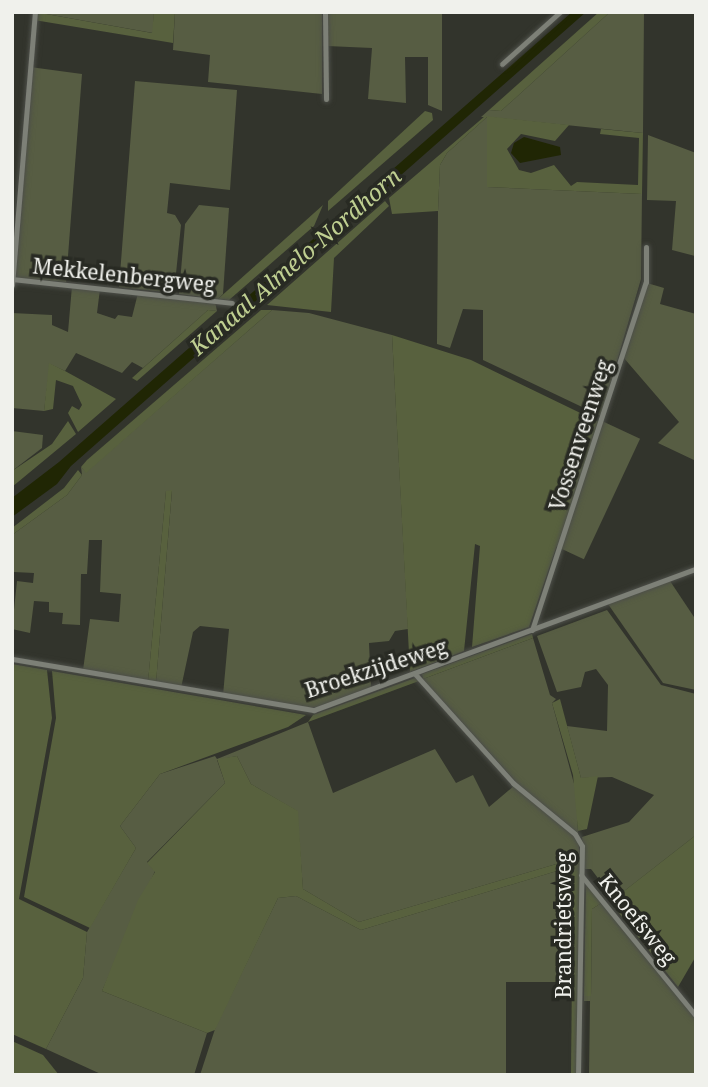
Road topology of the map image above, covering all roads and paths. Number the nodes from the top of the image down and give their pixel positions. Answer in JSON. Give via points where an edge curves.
{"nodes":[{"id":1,"x":35,"y":12,"type":"edge"},
{"id":2,"x":325,"y":12,"type":"edge"},
{"id":3,"x":560,"y":12,"type":"edge"},
{"id":4,"x":502,"y":64,"type":"dead end"},
{"id":5,"x":326,"y":99,"type":"dead end"},
{"id":6,"x":646,"y":247,"type":"dead end"},
{"id":7,"x":13,"y":279,"type":"edge"},
{"id":8,"x":12,"y":285,"type":"edge"},
{"id":9,"x":232,"y":303,"type":"dead end"},
{"id":10,"x":696,"y":569,"type":"edge"},
{"id":11,"x":532,"y":630,"type":"junction"},
{"id":12,"x":12,"y":659,"type":"edge"},
{"id":13,"x":415,"y":674,"type":"junction"},
{"id":14,"x":581,"y":875,"type":"junction"},
{"id":15,"x":696,"y":1016,"type":"edge"},
{"id":16,"x":578,"y":1075,"type":"edge"}],
"edges":[{"from":1,"to":7,"type":"street"},
{"from":2,"to":5,"type":"street"},
{"from":3,"to":4,"type":"street"},
{"from":6,"to":11,"type":"street","name":"Vossenveenweg","via":[[646,282]]},
{"from":7,"to":8,"type":"street"},
{"from":7,"to":9,"type":"street","name":"Mekkelenbergweg"},
{"from":10,"to":11,"type":"street","name":"Broekzijdeweg"},
{"from":11,"to":13,"type":"street","name":"Broekzijdeweg"},
{"from":12,"to":13,"type":"street","name":"Broekzijdeweg","via":[[306,710]]},
{"from":13,"to":14,"type":"street","name":"Brandrietsweg","via":[[513,783],[575,834],[582,846]]},
{"from":14,"to":15,"type":"street","name":"Knoefsweg"},
{"from":14,"to":16,"type":"street","name":"Brandrietsweg"}]}
